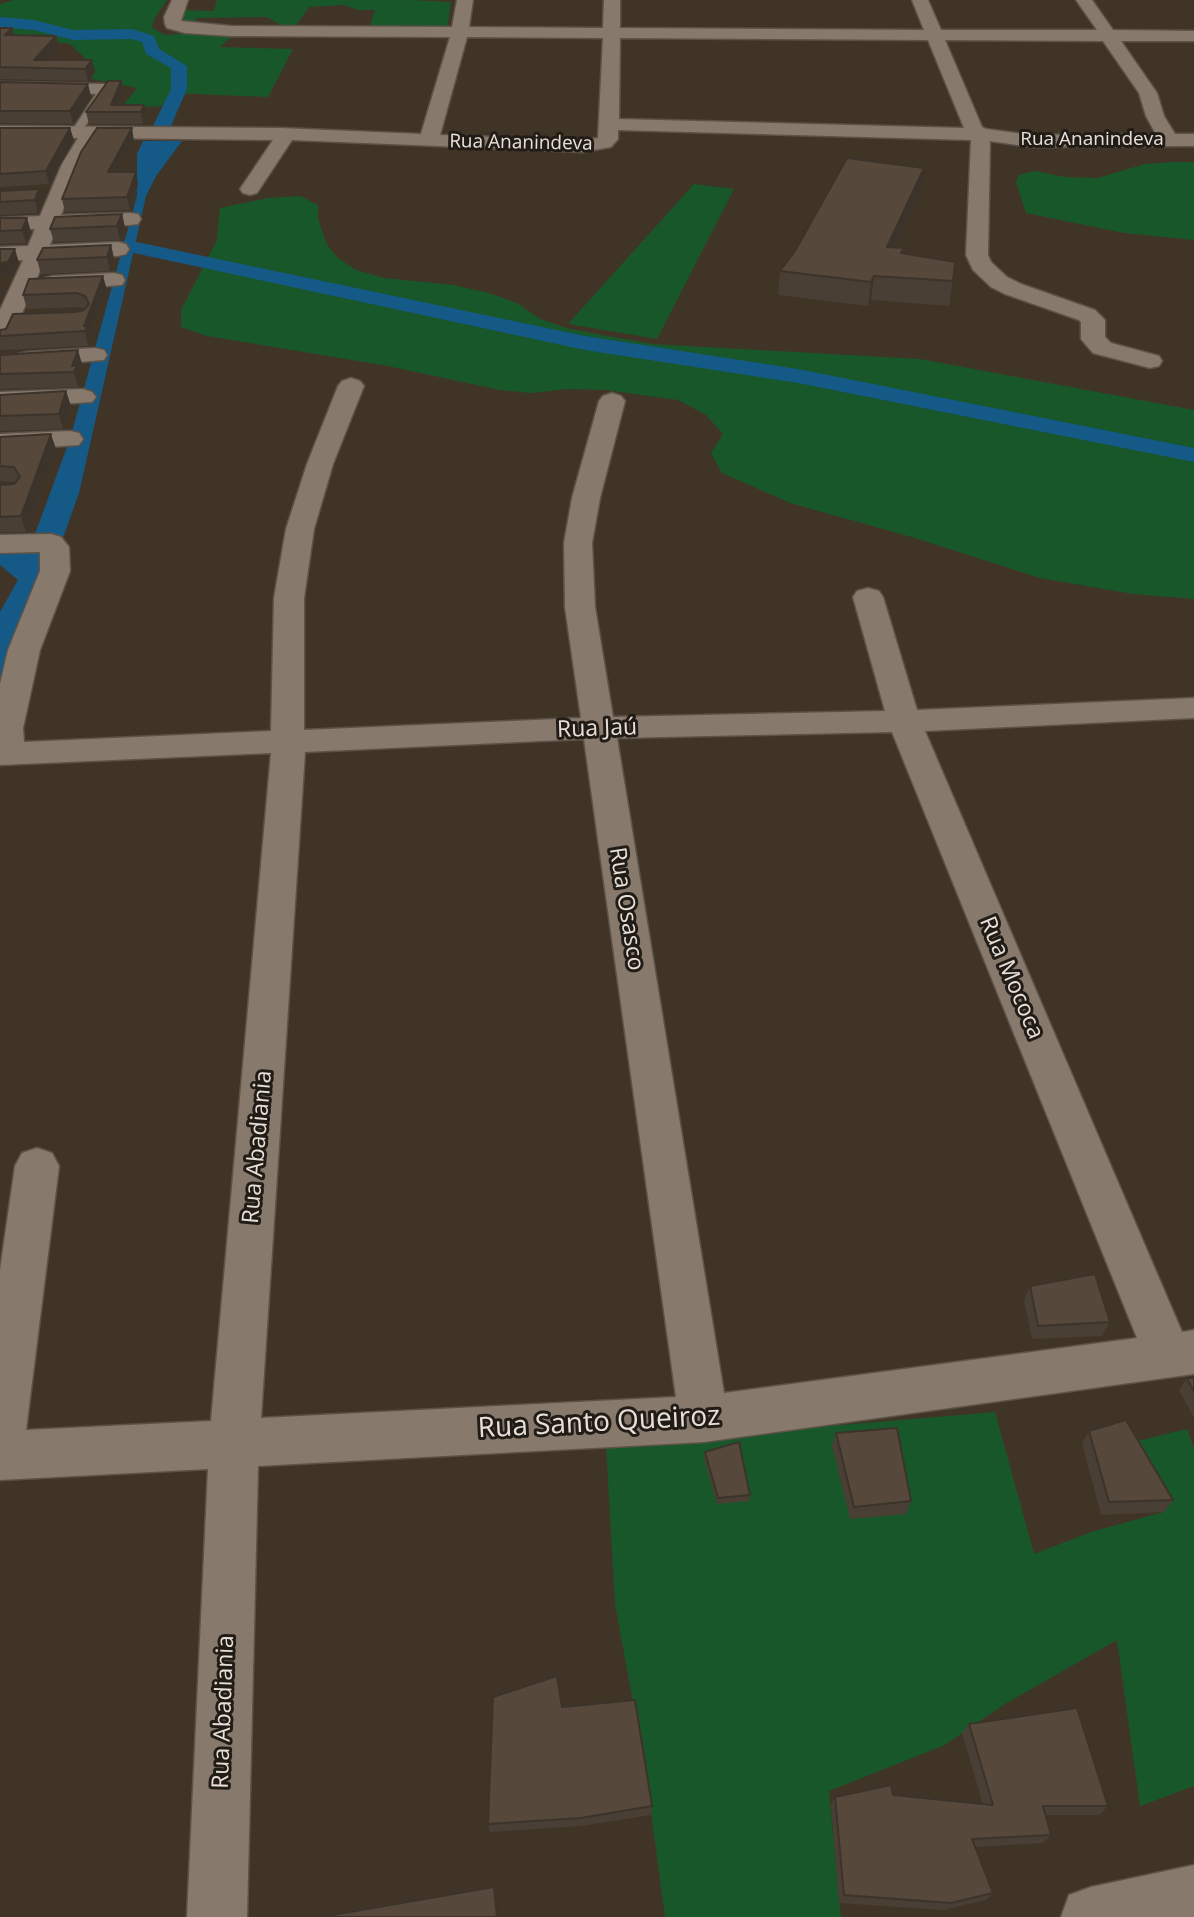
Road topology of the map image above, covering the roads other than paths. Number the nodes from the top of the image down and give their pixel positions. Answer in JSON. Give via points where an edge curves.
{"nodes":[{"id":1,"x":180,"y":0,"type":"edge"},
{"id":2,"x":465,"y":0,"type":"edge"},
{"id":3,"x":612,"y":0,"type":"edge"},
{"id":4,"x":920,"y":0,"type":"edge"},
{"id":5,"x":1083,"y":0,"type":"edge"},
{"id":6,"x":460,"y":32,"type":"junction"},
{"id":7,"x":611,"y":33,"type":"junction"},
{"id":8,"x":1107,"y":34,"type":"junction"},
{"id":9,"x":936,"y":35,"type":"junction"},
{"id":10,"x":1194,"y":36,"type":"edge"},
{"id":11,"x":0,"y":88,"type":"edge"},
{"id":12,"x":104,"y":89,"type":"joint"},
{"id":13,"x":609,"y":124,"type":"junction"},
{"id":14,"x":84,"y":132,"type":"junction"},
{"id":15,"x":1,"y":134,"type":"edge"},
{"id":16,"x":981,"y":134,"type":"junction"},
{"id":17,"x":286,"y":135,"type":"junction"},
{"id":18,"x":1169,"y":140,"type":"junction"},
{"id":19,"x":429,"y":141,"type":"junction"},
{"id":20,"x":1194,"y":141,"type":"edge"},
{"id":21,"x":250,"y":189,"type":"dead end"},
{"id":22,"x":59,"y":193,"type":"junction"},
{"id":23,"x":34,"y":194,"type":"edge"},
{"id":24,"x":130,"y":219,"type":"dead end"},
{"id":25,"x":49,"y":222,"type":"junction"},
{"id":26,"x":0,"y":224,"type":"edge"},
{"id":27,"x":118,"y":248,"type":"dead end"},
{"id":28,"x":37,"y":252,"type":"junction"},
{"id":29,"x":0,"y":254,"type":"edge"},
{"id":30,"x":114,"y":280,"type":"dead end"},
{"id":31,"x":11,"y":286,"type":"edge"},
{"id":32,"x":31,"y":319,"type":"edge"},
{"id":33,"x":2,"y":326,"type":"edge"},
{"id":34,"x":95,"y":355,"type":"dead end"},
{"id":35,"x":0,"y":360,"type":"edge"},
{"id":36,"x":1150,"y":361,"type":"dead end"},
{"id":37,"x":351,"y":386,"type":"dead end"},
{"id":38,"x":83,"y":397,"type":"dead end"},
{"id":39,"x":0,"y":400,"type":"edge"},
{"id":40,"x":612,"y":401,"type":"dead end"},
{"id":41,"x":70,"y":439,"type":"dead end"},
{"id":42,"x":0,"y":442,"type":"edge"},
{"id":43,"x":0,"y":544,"type":"edge"},
{"id":44,"x":868,"y":597,"type":"dead end"},
{"id":45,"x":1194,"y":708,"type":"edge"},
{"id":46,"x":904,"y":721,"type":"junction"},
{"id":47,"x":598,"y":729,"type":"junction"},
{"id":48,"x":287,"y":741,"type":"junction"},
{"id":49,"x":4,"y":754,"type":"edge"},
{"id":50,"x":37,"y":1166,"type":"dead end"},
{"id":51,"x":1180,"y":1352,"type":"edge"},
{"id":52,"x":704,"y":1419,"type":"junction"},
{"id":53,"x":0,"y":1439,"type":"edge"},
{"id":54,"x":234,"y":1443,"type":"junction"},
{"id":55,"x":0,"y":1456,"type":"edge"},
{"id":56,"x":1192,"y":1899,"type":"edge"},
{"id":57,"x":217,"y":1917,"type":"edge"},
{"id":58,"x":1091,"y":1917,"type":"edge"}],
"edges":[{"from":1,"to":6,"type":"street","via":[[173,24],[185,28]]},
{"from":2,"to":6,"type":"street"},
{"from":3,"to":7,"type":"street"},
{"from":4,"to":9,"type":"street"},
{"from":5,"to":8,"type":"street"},
{"from":6,"to":7,"type":"street"},
{"from":6,"to":19,"type":"street"},
{"from":7,"to":9,"type":"street","via":[[759,27]]},
{"from":7,"to":13,"type":"street"},
{"from":8,"to":9,"type":"street"},
{"from":8,"to":10,"type":"street"},
{"from":8,"to":18,"type":"street","via":[[1148,93],[1154,116]]},
{"from":9,"to":16,"type":"street","via":[[974,130]]},
{"from":11,"to":12,"type":"street"},
{"from":12,"to":14,"type":"lane"},
{"from":13,"to":16,"type":"street","name":"Rua Ananindeva"},
{"from":13,"to":19,"type":"street","name":"Rua Ananindeva","via":[[608,139],[596,145]]},
{"from":14,"to":15,"type":"street","name":"Rua Ananindeva"},
{"from":14,"to":17,"type":"street","name":"Rua Ananindeva"},
{"from":14,"to":22,"type":"street"},
{"from":16,"to":18,"type":"street","name":"Rua Ananindeva","via":[[1031,141]]},
{"from":16,"to":36,"type":"street","via":[[977,255],[981,265],[1013,289],[1087,315],[1093,320],[1093,339],[1102,348]]},
{"from":17,"to":19,"type":"street","name":"Rua Ananindeva"},
{"from":17,"to":21,"type":"street"},
{"from":18,"to":20,"type":"street","name":"Rua Ananindeva"},
{"from":22,"to":23,"type":"street"},
{"from":22,"to":25,"type":"street"},
{"from":24,"to":25,"type":"street"},
{"from":25,"to":26,"type":"street"},
{"from":25,"to":28,"type":"street"},
{"from":27,"to":28,"type":"street"},
{"from":28,"to":29,"type":"street"},
{"from":28,"to":31,"type":"street"},
{"from":30,"to":31,"type":"street"},
{"from":31,"to":33,"type":"street"},
{"from":32,"to":33,"type":"street"},
{"from":34,"to":35,"type":"street"},
{"from":37,"to":48,"type":"street","name":"Rua Abadiania","via":[[300,529],[289,598]]},
{"from":38,"to":39,"type":"street"},
{"from":40,"to":47,"type":"street","name":"Rua Osasco","via":[[578,544],[580,607]]},
{"from":41,"to":42,"type":"street"},
{"from":43,"to":49,"type":"street","via":[[55,547],[55,571],[24,650]]},
{"from":44,"to":46,"type":"street","name":"Rua Mococa"},
{"from":45,"to":46,"type":"street","name":"Rua Jaú"},
{"from":46,"to":47,"type":"street","name":"Rua Jaú"},
{"from":46,"to":51,"type":"street","name":"Rua Mococa"},
{"from":47,"to":48,"type":"street","name":"Rua Jaú"},
{"from":47,"to":52,"type":"street","name":"Rua Osasco"},
{"from":48,"to":49,"type":"street","name":"Rua Jaú"},
{"from":48,"to":54,"type":"street","name":"Rua Abadiania"},
{"from":50,"to":53,"type":"street"},
{"from":51,"to":52,"type":"street","name":"Rua Santo Queiroz"},
{"from":52,"to":54,"type":"street","name":"Rua Santo Queiroz"},
{"from":54,"to":55,"type":"street","name":"Rua Santo Queiroz"},
{"from":54,"to":57,"type":"street","name":"Rua Abadiania"},
{"from":56,"to":58,"type":"street"}]}
